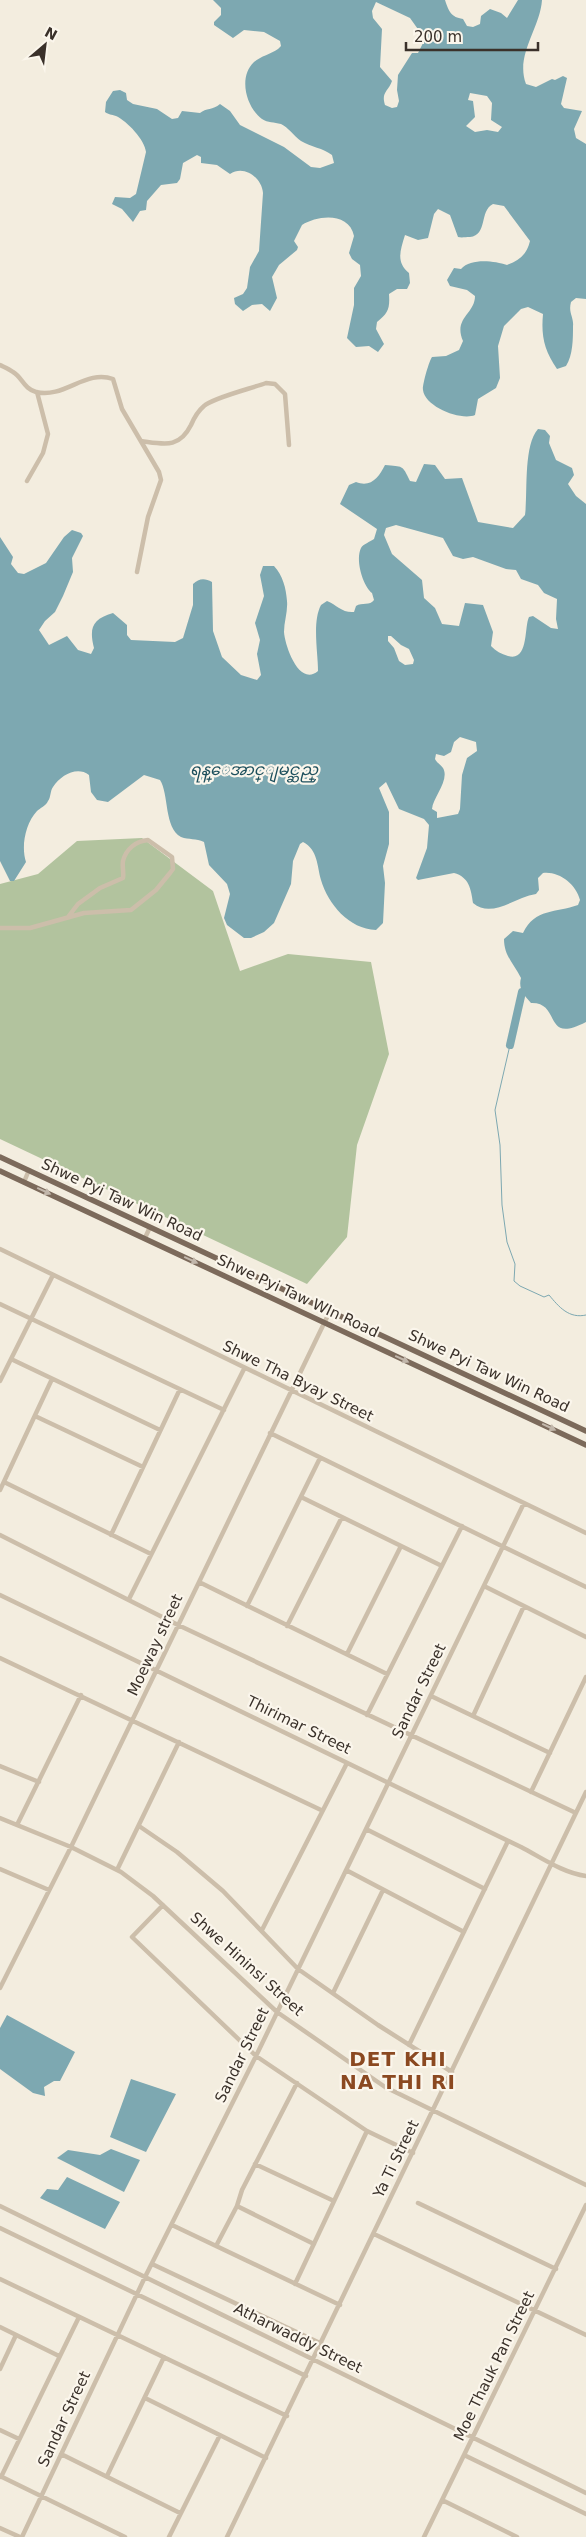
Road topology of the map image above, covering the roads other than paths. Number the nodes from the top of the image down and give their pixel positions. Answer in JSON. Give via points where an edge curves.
{"nodes":[{"id":1,"x":0,"y":364,"type":"edge"},
{"id":2,"x":37,"y":392,"type":"junction"},
{"id":3,"x":141,"y":441,"type":"junction"},
{"id":4,"x":289,"y":444,"type":"dead end"},
{"id":5,"x":27,"y":481,"type":"dead end"},
{"id":6,"x":137,"y":572,"type":"dead end"},
{"id":7,"x":68,"y":917,"type":"junction"},
{"id":8,"x":0,"y":928,"type":"edge"},
{"id":9,"x":0,"y":1157,"type":"edge"},
{"id":10,"x":30,"y":1170,"type":"junction"},
{"id":11,"x":0,"y":1171,"type":"edge"},
{"id":12,"x":24,"y":1182,"type":"junction"},
{"id":13,"x":150,"y":1227,"type":"junction"},
{"id":14,"x":145,"y":1238,"type":"junction"},
{"id":15,"x":0,"y":1250,"type":"edge"},
{"id":16,"x":53,"y":1275,"type":"junction"},
{"id":17,"x":0,"y":1304,"type":"edge"},
{"id":18,"x":330,"y":1311,"type":"junction"},
{"id":19,"x":31,"y":1319,"type":"junction"},
{"id":20,"x":324,"y":1322,"type":"junction"},
{"id":21,"x":11,"y":1359,"type":"junction"},
{"id":22,"x":244,"y":1369,"type":"junction"},
{"id":23,"x":52,"y":1379,"type":"junction"},
{"id":24,"x":0,"y":1381,"type":"edge"},
{"id":25,"x":180,"y":1389,"type":"junction"},
{"id":26,"x":290,"y":1392,"type":"junction"},
{"id":27,"x":224,"y":1410,"type":"junction"},
{"id":28,"x":35,"y":1416,"type":"junction"},
{"id":29,"x":160,"y":1430,"type":"junction"},
{"id":30,"x":586,"y":1431,"type":"edge"},
{"id":31,"x":270,"y":1433,"type":"junction"},
{"id":32,"x":586,"y":1445,"type":"edge"},
{"id":33,"x":320,"y":1458,"type":"junction"},
{"id":34,"x":143,"y":1467,"type":"junction"},
{"id":35,"x":4,"y":1482,"type":"junction"},
{"id":36,"x":0,"y":1490,"type":"edge"},
{"id":37,"x":301,"y":1497,"type":"junction"},
{"id":38,"x":524,"y":1503,"type":"junction"},
{"id":39,"x":342,"y":1517,"type":"junction"},
{"id":40,"x":462,"y":1526,"type":"junction"},
{"id":41,"x":586,"y":1533,"type":"edge"},
{"id":42,"x":111,"y":1535,"type":"junction"},
{"id":43,"x":0,"y":1536,"type":"edge"},
{"id":44,"x":401,"y":1546,"type":"junction"},
{"id":45,"x":503,"y":1546,"type":"junction"},
{"id":46,"x":151,"y":1554,"type":"junction"},
{"id":47,"x":442,"y":1566,"type":"junction"},
{"id":48,"x":198,"y":1582,"type":"junction"},
{"id":49,"x":484,"y":1586,"type":"junction"},
{"id":50,"x":586,"y":1587,"type":"edge"},
{"id":51,"x":0,"y":1595,"type":"edge"},
{"id":52,"x":129,"y":1599,"type":"junction"},
{"id":53,"x":247,"y":1606,"type":"junction"},
{"id":54,"x":524,"y":1606,"type":"junction"},
{"id":55,"x":178,"y":1625,"type":"junction"},
{"id":56,"x":288,"y":1626,"type":"junction"},
{"id":57,"x":586,"y":1637,"type":"edge"},
{"id":58,"x":347,"y":1654,"type":"junction"},
{"id":59,"x":0,"y":1658,"type":"edge"},
{"id":60,"x":158,"y":1670,"type":"junction"},
{"id":61,"x":387,"y":1674,"type":"junction"},
{"id":62,"x":586,"y":1678,"type":"edge"},
{"id":63,"x":80,"y":1695,"type":"junction"},
{"id":64,"x":431,"y":1696,"type":"junction"},
{"id":65,"x":367,"y":1715,"type":"junction"},
{"id":66,"x":473,"y":1716,"type":"junction"},
{"id":67,"x":133,"y":1720,"type":"junction"},
{"id":68,"x":411,"y":1736,"type":"junction"},
{"id":69,"x":179,"y":1742,"type":"junction"},
{"id":70,"x":550,"y":1753,"type":"junction"},
{"id":71,"x":347,"y":1762,"type":"junction"},
{"id":72,"x":0,"y":1766,"type":"edge"},
{"id":73,"x":39,"y":1782,"type":"junction"},
{"id":74,"x":388,"y":1783,"type":"junction"},
{"id":75,"x":531,"y":1792,"type":"junction"},
{"id":76,"x":586,"y":1792,"type":"edge"},
{"id":77,"x":321,"y":1810,"type":"junction"},
{"id":78,"x":576,"y":1813,"type":"junction"},
{"id":79,"x":0,"y":1818,"type":"edge"},
{"id":80,"x":17,"y":1825,"type":"junction"},
{"id":81,"x":139,"y":1826,"type":"junction"},
{"id":82,"x":366,"y":1829,"type":"junction"},
{"id":83,"x":508,"y":1841,"type":"junction"},
{"id":84,"x":71,"y":1847,"type":"junction"},
{"id":85,"x":552,"y":1865,"type":"junction"},
{"id":86,"x":0,"y":1869,"type":"edge"},
{"id":87,"x":118,"y":1870,"type":"junction"},
{"id":88,"x":346,"y":1870,"type":"junction"},
{"id":89,"x":586,"y":1876,"type":"edge"},
{"id":90,"x":485,"y":1889,"type":"junction"},
{"id":91,"x":50,"y":1890,"type":"junction"},
{"id":92,"x":383,"y":1890,"type":"junction"},
{"id":93,"x":163,"y":1905,"type":"junction"},
{"id":94,"x":262,"y":1930,"type":"junction"},
{"id":95,"x":464,"y":1932,"type":"junction"},
{"id":96,"x":298,"y":1969,"type":"junction"},
{"id":97,"x":0,"y":1988,"type":"edge"},
{"id":98,"x":333,"y":1993,"type":"junction"},
{"id":99,"x":277,"y":2012,"type":"junction"},
{"id":100,"x":409,"y":2045,"type":"junction"},
{"id":101,"x":256,"y":2056,"type":"junction"},
{"id":102,"x":452,"y":2072,"type":"junction"},
{"id":103,"x":297,"y":2084,"type":"junction"},
{"id":104,"x":433,"y":2111,"type":"junction"},
{"id":105,"x":366,"y":2131,"type":"junction"},
{"id":106,"x":413,"y":2153,"type":"junction"},
{"id":107,"x":255,"y":2164,"type":"junction"},
{"id":108,"x":586,"y":2185,"type":"edge"},
{"id":109,"x":334,"y":2201,"type":"junction"},
{"id":110,"x":418,"y":2203,"type":"dead end"},
{"id":111,"x":586,"y":2205,"type":"edge"},
{"id":112,"x":0,"y":2206,"type":"edge"},
{"id":113,"x":237,"y":2206,"type":"junction"},
{"id":114,"x":172,"y":2225,"type":"junction"},
{"id":115,"x":0,"y":2228,"type":"edge"},
{"id":116,"x":374,"y":2234,"type":"junction"},
{"id":117,"x":314,"y":2244,"type":"junction"},
{"id":118,"x":216,"y":2246,"type":"junction"},
{"id":119,"x":152,"y":2264,"type":"junction"},
{"id":120,"x":556,"y":2269,"type":"junction"},
{"id":121,"x":145,"y":2278,"type":"junction"},
{"id":122,"x":0,"y":2279,"type":"edge"},
{"id":123,"x":295,"y":2284,"type":"junction"},
{"id":124,"x":138,"y":2293,"type":"junction"},
{"id":125,"x":340,"y":2306,"type":"junction"},
{"id":126,"x":536,"y":2310,"type":"junction"},
{"id":127,"x":79,"y":2317,"type":"junction"},
{"id":128,"x":0,"y":2327,"type":"edge"},
{"id":129,"x":16,"y":2335,"type":"junction"},
{"id":130,"x":118,"y":2335,"type":"junction"},
{"id":131,"x":586,"y":2335,"type":"edge"},
{"id":132,"x":322,"y":2344,"type":"junction"},
{"id":133,"x":59,"y":2356,"type":"junction"},
{"id":134,"x":164,"y":2357,"type":"junction"},
{"id":135,"x":314,"y":2360,"type":"junction"},
{"id":136,"x":0,"y":2369,"type":"edge"},
{"id":137,"x":306,"y":2376,"type":"junction"},
{"id":138,"x":145,"y":2398,"type":"junction"},
{"id":139,"x":287,"y":2416,"type":"junction"},
{"id":140,"x":0,"y":2430,"type":"edge"},
{"id":141,"x":220,"y":2435,"type":"junction"},
{"id":142,"x":472,"y":2438,"type":"junction"},
{"id":143,"x":19,"y":2439,"type":"junction"},
{"id":144,"x":61,"y":2454,"type":"junction"},
{"id":145,"x":464,"y":2455,"type":"junction"},
{"id":146,"x":266,"y":2458,"type":"junction"},
{"id":147,"x":107,"y":2476,"type":"junction"},
{"id":148,"x":0,"y":2477,"type":"edge"},
{"id":149,"x":586,"y":2493,"type":"edge"},
{"id":150,"x":41,"y":2496,"type":"junction"},
{"id":151,"x":442,"y":2500,"type":"junction"},
{"id":152,"x":180,"y":2513,"type":"junction"},
{"id":153,"x":586,"y":2514,"type":"edge"},
{"id":154,"x":0,"y":2528,"type":"edge"},
{"id":155,"x":504,"y":2530,"type":"junction"},
{"id":156,"x":21,"y":2537,"type":"edge"},
{"id":157,"x":124,"y":2537,"type":"edge"},
{"id":158,"x":169,"y":2537,"type":"edge"},
{"id":159,"x":227,"y":2537,"type":"edge"},
{"id":160,"x":424,"y":2537,"type":"edge"},
{"id":161,"x":501,"y":2537,"type":"edge"},
{"id":162,"x":517,"y":2537,"type":"edge"}],
"edges":[{"from":1,"to":2,"type":"street"},
{"from":2,"to":3,"type":"street","via":[[53,392],[95,376],[114,380],[122,409]]},
{"from":2,"to":5,"type":"street","via":[[48,434],[43,453]]},
{"from":3,"to":4,"type":"street","via":[[179,441],[186,436],[205,404],[266,383],[274,384],[285,394]]},
{"from":3,"to":6,"type":"street","via":[[161,480],[148,517]]},
{"from":7,"to":7,"type":"street","via":[[78,904],[100,888],[123,878],[123,862],[131,847],[139,841],[148,840],[172,857],[173,869],[137,907]]},
{"from":7,"to":8,"type":"street","via":[[30,928]]},
{"from":9,"to":10,"type":"main road","name":"Shwe Pyi Taw Win Road"},
{"from":10,"to":12,"type":"street"},
{"from":10,"to":13,"type":"main road","name":"Shwe Pyi Taw Win Road"},
{"from":11,"to":12,"type":"main road","name":"Shwe Pyi Taw WIn Road"},
{"from":12,"to":14,"type":"main road","name":"Shwe Pyi Taw WIn Road","one_way":true},
{"from":13,"to":14,"type":"street"},
{"from":13,"to":18,"type":"main road","name":"Shwe Pyi Taw Win Road"},
{"from":14,"to":20,"type":"main road","name":"Shwe Pyi Taw WIn Road","one_way":true},
{"from":15,"to":16,"type":"street","name":"Shwe Tha Byay Street"},
{"from":16,"to":19,"type":"street"},
{"from":16,"to":22,"type":"street","name":"Shwe Tha Byay Street"},
{"from":17,"to":19,"type":"street"},
{"from":18,"to":20,"type":"street","name":"Moeway street"},
{"from":18,"to":30,"type":"main road","name":"Shwe Pyi Taw Win Road"},
{"from":19,"to":21,"type":"street"},
{"from":19,"to":25,"type":"street"},
{"from":20,"to":26,"type":"street","name":"Moeway street"},
{"from":20,"to":32,"type":"main road","name":"Shwe Pyi Taw WIn Road","one_way":true},
{"from":21,"to":23,"type":"street"},
{"from":21,"to":24,"type":"street"},
{"from":22,"to":26,"type":"street","name":"Shwe Tha Byay Street"},
{"from":22,"to":27,"type":"street"},
{"from":23,"to":28,"type":"street"},
{"from":23,"to":29,"type":"street"},
{"from":25,"to":27,"type":"street"},
{"from":25,"to":29,"type":"street"},
{"from":26,"to":31,"type":"street","name":"Moeway street"},
{"from":26,"to":38,"type":"street","name":"Shwe Tha Byay Street"},
{"from":27,"to":46,"type":"street"},
{"from":28,"to":34,"type":"street"},
{"from":28,"to":35,"type":"street"},
{"from":29,"to":34,"type":"street"},
{"from":31,"to":33,"type":"street"},
{"from":31,"to":48,"type":"street","name":"Moeway street"},
{"from":33,"to":37,"type":"street"},
{"from":33,"to":40,"type":"street"},
{"from":34,"to":42,"type":"street"},
{"from":35,"to":36,"type":"street"},
{"from":35,"to":42,"type":"street"},
{"from":37,"to":39,"type":"street"},
{"from":37,"to":53,"type":"street"},
{"from":38,"to":41,"type":"street","name":"Shwe Tha Byay Street"},
{"from":38,"to":45,"type":"street","name":"Sandar Street"},
{"from":39,"to":44,"type":"street"},
{"from":39,"to":56,"type":"street"},
{"from":40,"to":45,"type":"street"},
{"from":40,"to":47,"type":"street"},
{"from":42,"to":46,"type":"street"},
{"from":43,"to":52,"type":"street"},
{"from":44,"to":47,"type":"street"},
{"from":44,"to":58,"type":"street"},
{"from":45,"to":49,"type":"street","name":"Sandar Street"},
{"from":45,"to":50,"type":"street"},
{"from":46,"to":52,"type":"street"},
{"from":47,"to":61,"type":"street"},
{"from":48,"to":53,"type":"street"},
{"from":48,"to":55,"type":"street","name":"Moeway street"},
{"from":49,"to":54,"type":"street"},
{"from":49,"to":64,"type":"street","name":"Sandar Street"},
{"from":51,"to":60,"type":"street","name":"Thirimar Street"},
{"from":52,"to":55,"type":"street"},
{"from":53,"to":56,"type":"street"},
{"from":54,"to":57,"type":"street"},
{"from":54,"to":66,"type":"street"},
{"from":55,"to":60,"type":"street","name":"Moeway street"},
{"from":55,"to":65,"type":"street"},
{"from":56,"to":58,"type":"street"},
{"from":58,"to":61,"type":"street"},
{"from":59,"to":63,"type":"street"},
{"from":60,"to":67,"type":"street","name":"Moeway street"},
{"from":60,"to":71,"type":"street","name":"Thirimar Street"},
{"from":61,"to":65,"type":"street"},
{"from":62,"to":70,"type":"street"},
{"from":63,"to":67,"type":"street"},
{"from":63,"to":73,"type":"street"},
{"from":64,"to":66,"type":"street"},
{"from":64,"to":68,"type":"street","name":"Sandar Street"},
{"from":65,"to":68,"type":"street"},
{"from":66,"to":70,"type":"street"},
{"from":67,"to":69,"type":"street"},
{"from":67,"to":84,"type":"street","name":"Moeway street"},
{"from":68,"to":74,"type":"street","name":"Sandar Street"},
{"from":68,"to":75,"type":"street"},
{"from":69,"to":77,"type":"street"},
{"from":69,"to":81,"type":"street"},
{"from":70,"to":75,"type":"street"},
{"from":71,"to":74,"type":"street","name":"Thirimar Street"},
{"from":71,"to":77,"type":"street"},
{"from":72,"to":73,"type":"street"},
{"from":73,"to":80,"type":"street"},
{"from":74,"to":82,"type":"street","name":"Sandar Street"},
{"from":74,"to":83,"type":"street","name":"Thirimar Street"},
{"from":75,"to":78,"type":"street"},
{"from":76,"to":78,"type":"street","name":"Ya Ti Street"},
{"from":77,"to":94,"type":"street"},
{"from":78,"to":85,"type":"street","name":"Ya Ti Street"},
{"from":79,"to":80,"type":"street","name":"Shwe Hininsi Street"},
{"from":80,"to":84,"type":"street","name":"Shwe Hininsi Street"},
{"from":81,"to":87,"type":"street"},
{"from":81,"to":94,"type":"street","via":[[177,1852]]},
{"from":82,"to":88,"type":"street","name":"Sandar Street"},
{"from":82,"to":90,"type":"street"},
{"from":83,"to":85,"type":"street","name":"Thirimar Street"},
{"from":83,"to":90,"type":"street"},
{"from":84,"to":87,"type":"street","name":"Shwe Hininsi Street"},
{"from":84,"to":91,"type":"street","name":"Moeway street"},
{"from":85,"to":89,"type":"street","name":"Thirimar Street"},
{"from":85,"to":102,"type":"street","name":"Ya Ti Street"},
{"from":86,"to":91,"type":"street"},
{"from":87,"to":93,"type":"street","name":"Shwe Hininsi Street"},
{"from":88,"to":92,"type":"street"},
{"from":88,"to":96,"type":"street","name":"Sandar Street"},
{"from":90,"to":95,"type":"street"},
{"from":91,"to":97,"type":"street","name":"Moeway street"},
{"from":92,"to":95,"type":"street"},
{"from":92,"to":98,"type":"street"},
{"from":93,"to":99,"type":"street","name":"Shwe Hininsi Street"},
{"from":93,"to":101,"type":"street","via":[[132,1938]]},
{"from":94,"to":96,"type":"street"},
{"from":95,"to":100,"type":"street"},
{"from":96,"to":98,"type":"street"},
{"from":96,"to":99,"type":"street","name":"Sandar Street"},
{"from":98,"to":100,"type":"street"},
{"from":99,"to":101,"type":"street","name":"Sandar Street"},
{"from":99,"to":104,"type":"street","name":"Shwe Hininsi Street","via":[[385,2087]]},
{"from":100,"to":102,"type":"street"},
{"from":101,"to":103,"type":"street"},
{"from":101,"to":114,"type":"street","name":"Sandar Street"},
{"from":102,"to":104,"type":"street","name":"Ya Ti Street"},
{"from":103,"to":105,"type":"street"},
{"from":103,"to":107,"type":"street"},
{"from":104,"to":106,"type":"street","name":"Ya Ti Street"},
{"from":104,"to":108,"type":"street","name":"Shwe Hininsi Street"},
{"from":105,"to":106,"type":"street"},
{"from":105,"to":109,"type":"street"},
{"from":106,"to":116,"type":"street","name":"Ya Ti Street"},
{"from":107,"to":109,"type":"street"},
{"from":107,"to":113,"type":"street"},
{"from":109,"to":117,"type":"street"},
{"from":110,"to":120,"type":"street"},
{"from":111,"to":120,"type":"street","name":"Moe Thauk Pan Street"},
{"from":112,"to":121,"type":"street","name":"Atharwaddy Street"},
{"from":113,"to":117,"type":"street"},
{"from":113,"to":118,"type":"street"},
{"from":114,"to":118,"type":"street"},
{"from":114,"to":119,"type":"street","name":"Sandar Street"},
{"from":115,"to":124,"type":"street"},
{"from":116,"to":125,"type":"street","name":"Ya Ti Street"},
{"from":116,"to":126,"type":"street"},
{"from":117,"to":123,"type":"street"},
{"from":118,"to":123,"type":"street"},
{"from":119,"to":121,"type":"street","name":"Sandar Street"},
{"from":119,"to":132,"type":"street"},
{"from":120,"to":126,"type":"street","name":"Moe Thauk Pan Street"},
{"from":121,"to":124,"type":"street","name":"Sandar Street"},
{"from":121,"to":135,"type":"street","name":"Atharwaddy Street"},
{"from":122,"to":127,"type":"street"},
{"from":123,"to":125,"type":"street"},
{"from":124,"to":130,"type":"street","name":"Sandar Street"},
{"from":124,"to":137,"type":"street"},
{"from":125,"to":132,"type":"street","name":"Ya Ti Street"},
{"from":126,"to":131,"type":"street"},
{"from":126,"to":142,"type":"street","name":"Moe Thauk Pan Street"},
{"from":127,"to":130,"type":"street"},
{"from":127,"to":133,"type":"street"},
{"from":128,"to":129,"type":"street"},
{"from":129,"to":133,"type":"street"},
{"from":129,"to":136,"type":"street"},
{"from":130,"to":134,"type":"street"},
{"from":130,"to":144,"type":"street","name":"Sandar Street"},
{"from":132,"to":135,"type":"street","name":"Ya Ti Street"},
{"from":133,"to":143,"type":"street"},
{"from":134,"to":138,"type":"street"},
{"from":134,"to":139,"type":"street"},
{"from":135,"to":137,"type":"street","name":"Ya Ti Street"},
{"from":135,"to":142,"type":"street","name":"Atharwaddy Street"},
{"from":137,"to":139,"type":"street","name":"Ya Ti Street"},
{"from":138,"to":141,"type":"street"},
{"from":138,"to":147,"type":"street"},
{"from":139,"to":146,"type":"street","name":"Ya Ti Street"},
{"from":140,"to":143,"type":"street"},
{"from":141,"to":146,"type":"street"},
{"from":141,"to":152,"type":"street"},
{"from":142,"to":145,"type":"street","name":"Moe Thauk Pan Street"},
{"from":142,"to":149,"type":"street","name":"Atharwaddy Street"},
{"from":143,"to":148,"type":"street"},
{"from":144,"to":147,"type":"street"},
{"from":144,"to":150,"type":"street","name":"Sandar Street"},
{"from":145,"to":151,"type":"street","name":"Moe Thauk Pan Street"},
{"from":145,"to":153,"type":"street"},
{"from":146,"to":159,"type":"street","name":"Ya Ti Street"},
{"from":147,"to":152,"type":"street"},
{"from":148,"to":150,"type":"street"},
{"from":150,"to":156,"type":"street","name":"Sandar Street"},
{"from":150,"to":157,"type":"street"},
{"from":151,"to":155,"type":"street"},
{"from":151,"to":160,"type":"street","name":"Moe Thauk Pan Street"},
{"from":152,"to":158,"type":"street"},
{"from":154,"to":156,"type":"street"},
{"from":155,"to":161,"type":"street"},
{"from":155,"to":162,"type":"street"}]}
